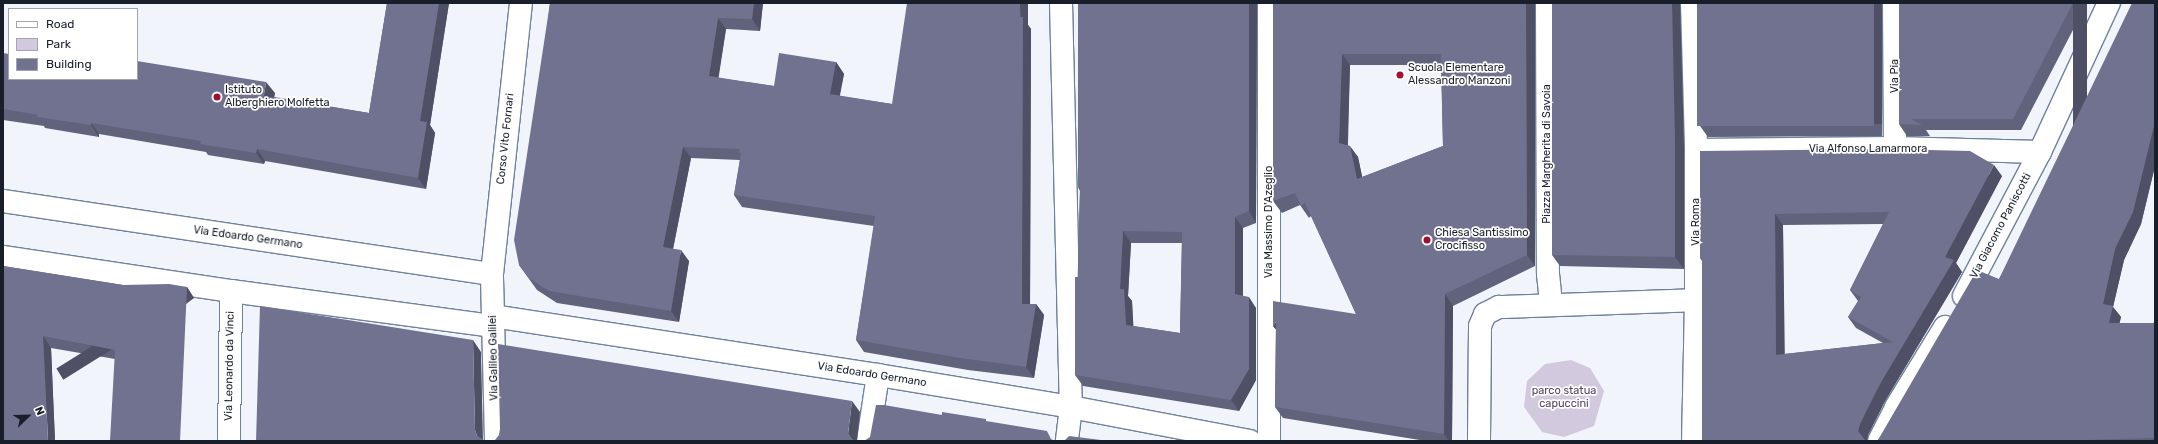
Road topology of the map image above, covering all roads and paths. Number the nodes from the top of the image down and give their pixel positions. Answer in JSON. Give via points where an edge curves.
{"nodes":[{"id":1,"x":520,"y":3,"type":"edge"},
{"id":2,"x":1060,"y":3,"type":"edge"},
{"id":3,"x":1268,"y":3,"type":"edge"},
{"id":4,"x":1547,"y":3,"type":"edge"},
{"id":5,"x":1692,"y":3,"type":"edge"},
{"id":6,"x":1894,"y":3,"type":"edge"},
{"id":7,"x":2109,"y":3,"type":"edge"},
{"id":8,"x":1895,"y":148,"type":"junction"},
{"id":9,"x":1696,"y":150,"type":"junction"},
{"id":10,"x":2040,"y":152,"type":"junction"},
{"id":11,"x":3,"y":202,"type":"edge"},
{"id":12,"x":3,"y":257,"type":"edge"},
{"id":13,"x":492,"y":274,"type":"junction"},
{"id":14,"x":231,"y":291,"type":"junction"},
{"id":15,"x":1696,"y":300,"type":"junction"},
{"id":16,"x":1551,"y":304,"type":"junction"},
{"id":17,"x":492,"y":321,"type":"junction"},
{"id":18,"x":878,"y":375,"type":"junction"},
{"id":19,"x":1071,"y":407,"type":"junction"},
{"id":20,"x":229,"y":441,"type":"edge"},
{"id":21,"x":496,"y":441,"type":"edge"},
{"id":22,"x":868,"y":441,"type":"edge"},
{"id":23,"x":1067,"y":441,"type":"edge"},
{"id":24,"x":1250,"y":441,"type":"edge"},
{"id":25,"x":1269,"y":441,"type":"edge"},
{"id":26,"x":1479,"y":441,"type":"edge"},
{"id":27,"x":1693,"y":441,"type":"edge"},
{"id":28,"x":1879,"y":441,"type":"edge"}],
"edges":[{"from":1,"to":13,"type":"street","name":"Corso Vito Fornari"},
{"from":2,"to":19,"type":"street"},
{"from":3,"to":25,"type":"street","name":"Via Massimo D'Azeglio"},
{"from":4,"to":16,"type":"street","name":"Piazza Margherita di Savoia","via":[[1548,274]]},
{"from":5,"to":9,"type":"street","name":"Via Roma"},
{"from":6,"to":8,"type":"street","name":"Via Pia"},
{"from":7,"to":10,"type":"street","name":"Via Giacomo Paniscotti"},
{"from":8,"to":9,"type":"street","name":"Via Alfonso Lamarmora"},
{"from":8,"to":10,"type":"street","name":"Via Alfonso Lamarmora"},
{"from":9,"to":15,"type":"street","name":"Via Roma"},
{"from":10,"to":28,"type":"street","name":"Via Giacomo Paniscotti","via":[[1967,290],[1896,407]]},
{"from":11,"to":13,"type":"street","name":"Via Edoardo Germano"},
{"from":12,"to":14,"type":"street","name":"Via Edoardo Germano"},
{"from":13,"to":17,"type":"street","name":"Via Galileo Galilei"},
{"from":14,"to":17,"type":"street","name":"Via Edoardo Germano"},
{"from":14,"to":20,"type":"street","name":"Via Leonardo da Vinci"},
{"from":15,"to":16,"type":"street"},
{"from":15,"to":27,"type":"street","name":"Via Roma"},
{"from":16,"to":26,"type":"street","via":[[1499,307],[1485,314],[1480,326]]},
{"from":17,"to":18,"type":"street","name":"Via Edoardo Germano"},
{"from":17,"to":21,"type":"street","name":"Via Galileo Galilei"},
{"from":18,"to":19,"type":"street","name":"Via Edoardo Germano"},
{"from":18,"to":22,"type":"street"},
{"from":19,"to":23,"type":"street"},
{"from":19,"to":24,"type":"street","name":"Via Edoardo Germano"}]}
